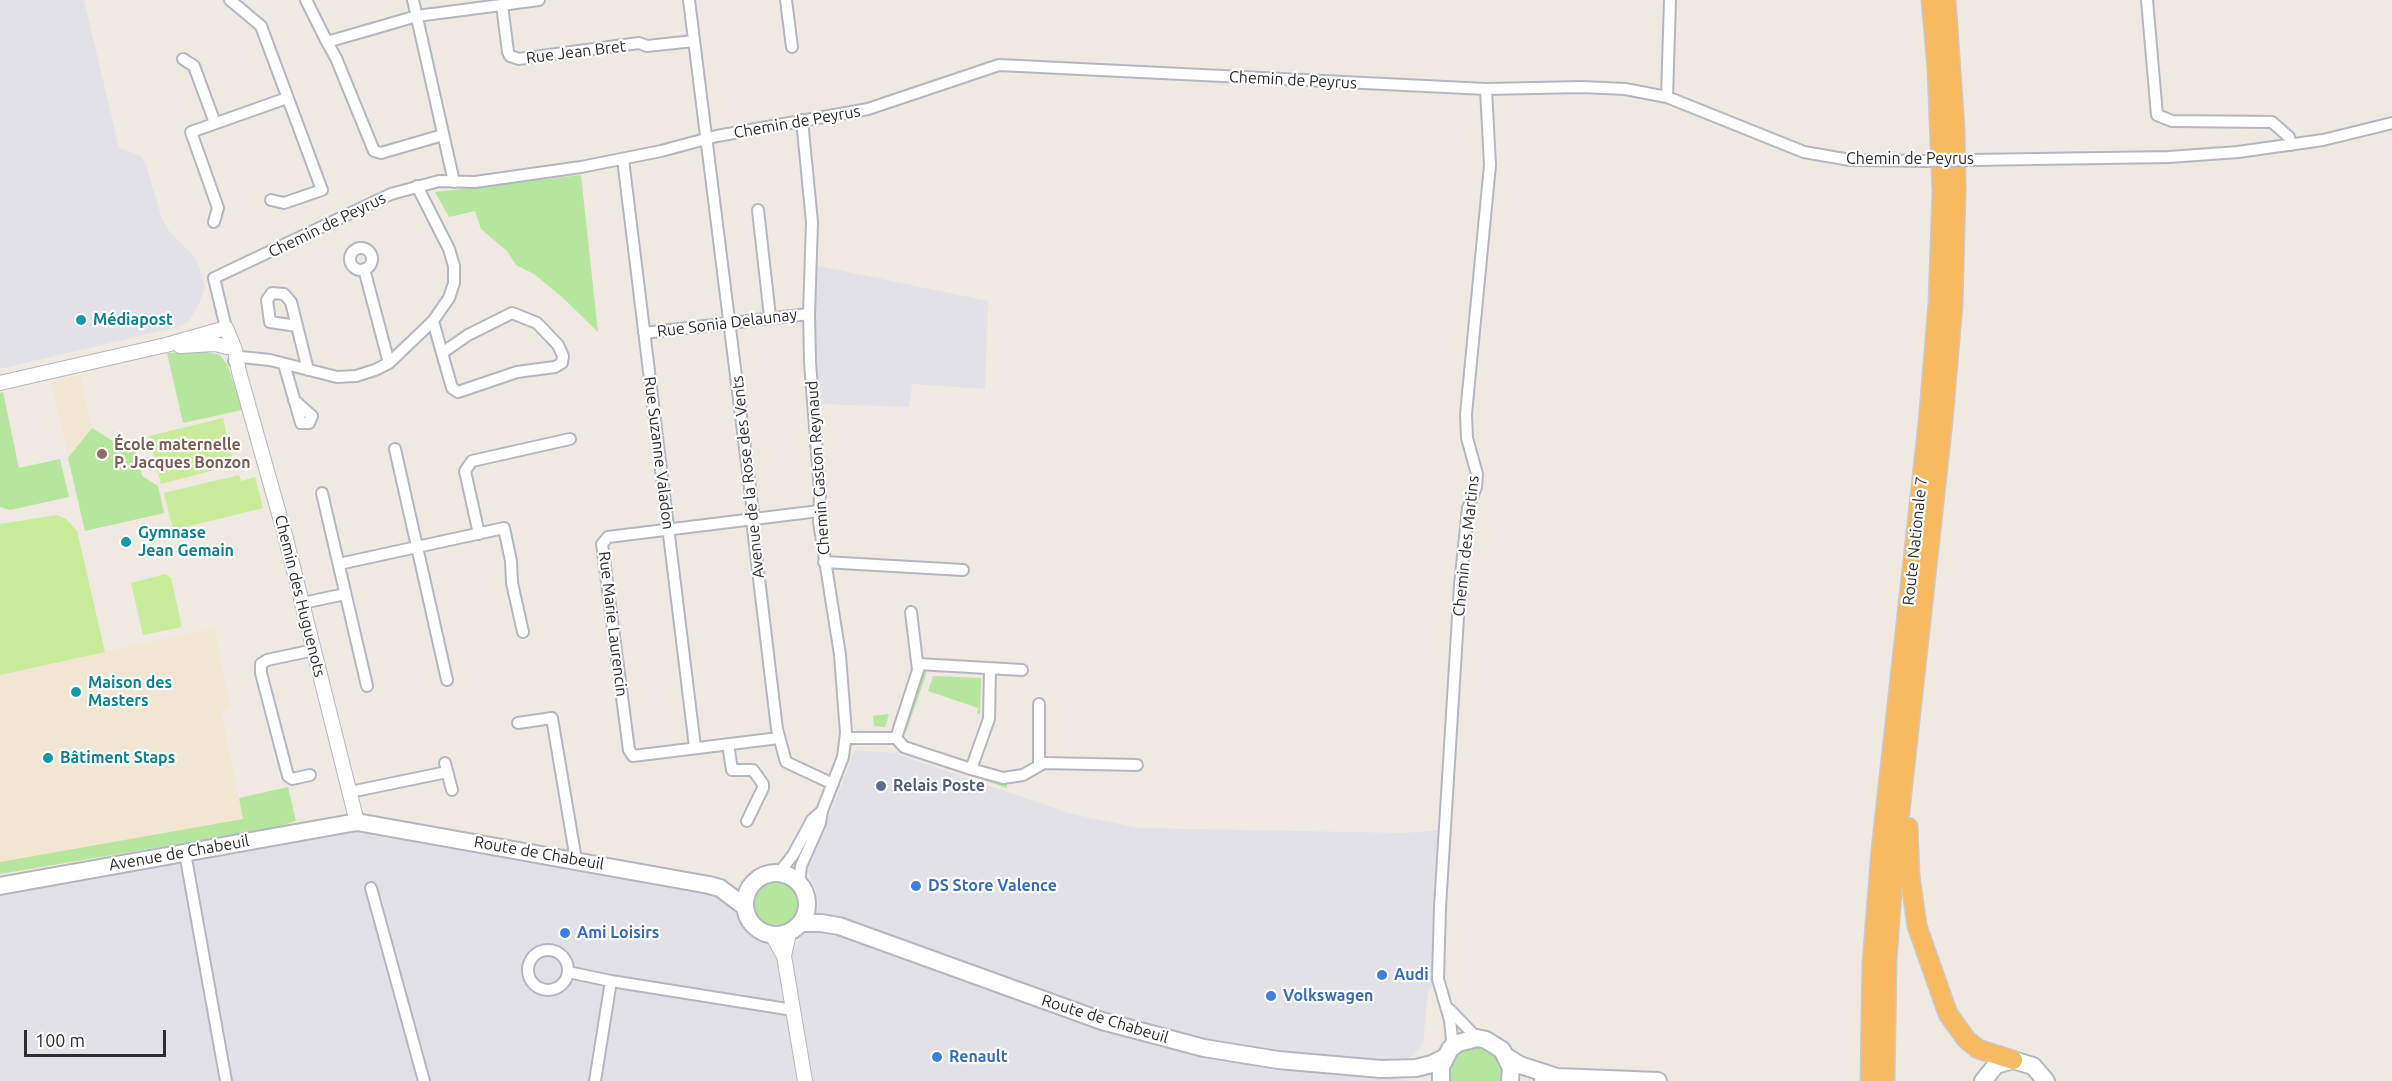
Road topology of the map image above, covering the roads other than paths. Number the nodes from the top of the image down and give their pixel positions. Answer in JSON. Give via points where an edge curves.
{"nodes":[{"id":1,"x":230,"y":0,"type":"edge"},
{"id":2,"x":306,"y":0,"type":"edge"},
{"id":3,"x":413,"y":0,"type":"edge"},
{"id":4,"x":538,"y":0,"type":"edge"},
{"id":5,"x":689,"y":0,"type":"edge"},
{"id":6,"x":786,"y":0,"type":"edge"},
{"id":7,"x":1670,"y":0,"type":"edge"},
{"id":8,"x":1930,"y":0,"type":"edge"},
{"id":9,"x":1946,"y":0,"type":"edge"},
{"id":10,"x":2147,"y":0,"type":"edge"},
{"id":11,"x":526,"y":1,"type":"edge"},
{"id":12,"x":502,"y":5,"type":"junction"},
{"id":13,"x":417,"y":16,"type":"junction"},
{"id":14,"x":694,"y":41,"type":"junction"},
{"id":15,"x":327,"y":42,"type":"junction"},
{"id":16,"x":792,"y":47,"type":"dead end"},
{"id":17,"x":183,"y":60,"type":"dead end"},
{"id":18,"x":1486,"y":89,"type":"junction"},
{"id":19,"x":1667,"y":97,"type":"junction"},
{"id":20,"x":287,"y":98,"type":"junction"},
{"id":21,"x":802,"y":120,"type":"junction"},
{"id":22,"x":215,"y":123,"type":"junction"},
{"id":23,"x":2392,"y":123,"type":"edge"},
{"id":24,"x":443,"y":135,"type":"junction"},
{"id":25,"x":707,"y":139,"type":"junction"},
{"id":26,"x":2291,"y":145,"type":"junction"},
{"id":27,"x":623,"y":159,"type":"junction"},
{"id":28,"x":454,"y":182,"type":"junction"},
{"id":29,"x":417,"y":186,"type":"junction"},
{"id":30,"x":271,"y":200,"type":"dead end"},
{"id":31,"x":758,"y":210,"type":"dead end"},
{"id":32,"x":214,"y":222,"type":"dead end"},
{"id":33,"x":364,"y":269,"type":"dead end"},
{"id":34,"x":213,"y":278,"type":"joint"},
{"id":35,"x":809,"y":314,"type":"junction"},
{"id":36,"x":770,"y":317,"type":"junction"},
{"id":37,"x":434,"y":321,"type":"junction"},
{"id":38,"x":730,"y":321,"type":"junction"},
{"id":39,"x":297,"y":326,"type":"dead end"},
{"id":40,"x":644,"y":333,"type":"junction"},
{"id":41,"x":225,"y":338,"type":"junction"},
{"id":42,"x":166,"y":345,"type":"junction"},
{"id":43,"x":442,"y":352,"type":"junction"},
{"id":44,"x":389,"y":363,"type":"junction"},
{"id":45,"x":237,"y":364,"type":"junction"},
{"id":46,"x":284,"y":364,"type":"junction"},
{"id":47,"x":309,"y":370,"type":"junction"},
{"id":48,"x":0,"y":383,"type":"edge"},
{"id":49,"x":294,"y":400,"type":"dead end"},
{"id":50,"x":570,"y":439,"type":"dead end"},
{"id":51,"x":395,"y":449,"type":"dead end"},
{"id":52,"x":322,"y":493,"type":"dead end"},
{"id":53,"x":819,"y":511,"type":"junction"},
{"id":54,"x":752,"y":520,"type":"junction"},
{"id":55,"x":669,"y":530,"type":"junction"},
{"id":56,"x":480,"y":534,"type":"junction"},
{"id":57,"x":417,"y":547,"type":"junction"},
{"id":58,"x":825,"y":562,"type":"junction"},
{"id":59,"x":339,"y":564,"type":"junction"},
{"id":60,"x":963,"y":570,"type":"dead end"},
{"id":61,"x":345,"y":594,"type":"junction"},
{"id":62,"x":303,"y":603,"type":"junction"},
{"id":63,"x":911,"y":612,"type":"dead end"},
{"id":64,"x":522,"y":632,"type":"dead end"},
{"id":65,"x":314,"y":650,"type":"junction"},
{"id":66,"x":918,"y":664,"type":"junction"},
{"id":67,"x":990,"y":669,"type":"junction"},
{"id":68,"x":1022,"y":670,"type":"dead end"},
{"id":69,"x":447,"y":680,"type":"dead end"},
{"id":70,"x":367,"y":686,"type":"dead end"},
{"id":71,"x":1039,"y":704,"type":"dead end"},
{"id":72,"x":518,"y":723,"type":"dead end"},
{"id":73,"x":779,"y":738,"type":"junction"},
{"id":74,"x":846,"y":738,"type":"junction"},
{"id":75,"x":896,"y":738,"type":"junction"},
{"id":76,"x":728,"y":744,"type":"junction"},
{"id":77,"x":695,"y":747,"type":"junction"},
{"id":78,"x":1906,"y":759,"type":"junction"},
{"id":79,"x":1039,"y":764,"type":"junction"},
{"id":80,"x":1137,"y":765,"type":"dead end"},
{"id":81,"x":971,"y":768,"type":"junction"},
{"id":82,"x":732,"y":770,"type":"junction"},
{"id":83,"x":720,"y":772,"type":"dead end"},
{"id":84,"x":310,"y":775,"type":"dead end"},
{"id":85,"x":833,"y":784,"type":"junction"},
{"id":86,"x":452,"y":789,"type":"dead end"},
{"id":87,"x":350,"y":792,"type":"junction"},
{"id":88,"x":822,"y":811,"type":"junction"},
{"id":89,"x":747,"y":821,"type":"dead end"},
{"id":90,"x":357,"y":822,"type":"junction"},
{"id":91,"x":185,"y":853,"type":"junction"},
{"id":92,"x":576,"y":860,"type":"junction"},
{"id":93,"x":778,"y":874,"type":"junction"},
{"id":94,"x":753,"y":884,"type":"junction"},
{"id":95,"x":799,"y":884,"type":"junction"},
{"id":96,"x":0,"y":886,"type":"edge"},
{"id":97,"x":371,"y":888,"type":"dead end"},
{"id":98,"x":720,"y":888,"type":"junction"},
{"id":99,"x":807,"y":904,"type":"junction"},
{"id":100,"x":745,"y":907,"type":"junction"},
{"id":101,"x":839,"y":926,"type":"junction"},
{"id":102,"x":787,"y":930,"type":"junction"},
{"id":103,"x":568,"y":972,"type":"dead end"},
{"id":104,"x":611,"y":981,"type":"junction"},
{"id":105,"x":1445,"y":1004,"type":"junction"},
{"id":106,"x":793,"y":1010,"type":"junction"},
{"id":107,"x":1477,"y":1038,"type":"junction"},
{"id":108,"x":1447,"y":1053,"type":"junction"},
{"id":109,"x":1507,"y":1057,"type":"junction"},
{"id":110,"x":2013,"y":1060,"type":"junction"},
{"id":111,"x":1381,"y":1069,"type":"junction"},
{"id":112,"x":1550,"y":1079,"type":"edge"},
{"id":113,"x":1981,"y":1080,"type":"edge"},
{"id":114,"x":226,"y":1081,"type":"edge"},
{"id":115,"x":424,"y":1081,"type":"edge"},
{"id":116,"x":595,"y":1081,"type":"edge"},
{"id":117,"x":805,"y":1081,"type":"edge"},
{"id":118,"x":1432,"y":1081,"type":"edge"},
{"id":119,"x":1441,"y":1081,"type":"edge"},
{"id":120,"x":1510,"y":1081,"type":"edge"},
{"id":121,"x":1658,"y":1081,"type":"edge"},
{"id":122,"x":1870,"y":1081,"type":"edge"},
{"id":123,"x":1885,"y":1081,"type":"edge"},
{"id":124,"x":2046,"y":1081,"type":"edge"}],
"edges":[{"from":1,"to":20,"type":"street","via":[[261,26]]},
{"from":2,"to":15,"type":"street"},
{"from":3,"to":13,"type":"street"},
{"from":4,"to":11,"type":"street"},
{"from":5,"to":14,"type":"street","name":"Avenue de la Rose des Vents"},
{"from":6,"to":16,"type":"street"},
{"from":7,"to":19,"type":"street"},
{"from":8,"to":122,"type":"highway","name":"Route Nationale 7","via":[[1942,192],[1938,303],[1881,850],[1872,963]]},
{"from":9,"to":78,"type":"highway","name":"Route Nationale 7","via":[[1955,140],[1953,304]]},
{"from":10,"to":26,"type":"street","via":[[2157,115],[2172,121],[2272,122],[2289,137]]},
{"from":11,"to":12,"type":"street"},
{"from":12,"to":13,"type":"street"},
{"from":12,"to":14,"type":"street","name":"Rue Jean Bret","via":[[508,52],[519,59]]},
{"from":13,"to":15,"type":"street"},
{"from":13,"to":24,"type":"street"},
{"from":14,"to":25,"type":"street","name":"Avenue de la Rose des Vents"},
{"from":15,"to":24,"type":"street","via":[[374,151],[381,153]]},
{"from":17,"to":22,"type":"street","via":[[194,66]]},
{"from":18,"to":19,"type":"street","name":"Chemin de Peyrus","via":[[1625,88]]},
{"from":18,"to":21,"type":"street","name":"Chemin de Peyrus","via":[[1008,65],[868,109]]},
{"from":18,"to":105,"type":"street","name":"Chemin des Martins","via":[[1490,165],[1466,414],[1467,438],[1477,474],[1468,508],[1460,585],[1440,907],[1438,979]]},
{"from":19,"to":26,"type":"street","name":"Chemin de Peyrus","bridge":true,"via":[[1804,152],[1850,160],[2169,157]]},
{"from":20,"to":22,"type":"street"},
{"from":20,"to":30,"type":"street","via":[[322,190],[284,202]]},
{"from":21,"to":25,"type":"street","name":"Chemin de Peyrus"},
{"from":21,"to":35,"type":"street","name":"Chemin Gaston Reynaud","via":[[812,222]]},
{"from":22,"to":32,"type":"street","via":[[191,132],[218,208]]},
{"from":23,"to":26,"type":"street","name":"Chemin de Peyrus"},
{"from":24,"to":28,"type":"street"},
{"from":25,"to":27,"type":"street","name":"Chemin de Peyrus"},
{"from":25,"to":38,"type":"street","name":"Avenue de la Rose des Vents"},
{"from":27,"to":28,"type":"street","name":"Chemin de Peyrus"},
{"from":27,"to":40,"type":"street","name":"Rue Suzanne Valadon"},
{"from":28,"to":29,"type":"street","name":"Chemin de Peyrus"},
{"from":29,"to":34,"type":"street","name":"Chemin de Peyrus","via":[[382,198]]},
{"from":29,"to":37,"type":"street","via":[[454,266],[449,298]]},
{"from":31,"to":36,"type":"street"},
{"from":33,"to":44,"type":"street"},
{"from":34,"to":41,"type":"street","name":"Chemin des Huguenots"},
{"from":35,"to":36,"type":"street","name":"Rue Sonia Delaunay"},
{"from":35,"to":53,"type":"street","name":"Chemin Gaston Reynaud"},
{"from":36,"to":38,"type":"street","name":"Rue Sonia Delaunay"},
{"from":37,"to":43,"type":"street"},
{"from":37,"to":44,"type":"street"},
{"from":38,"to":40,"type":"street","name":"Rue Sonia Delaunay"},
{"from":38,"to":54,"type":"street","name":"Avenue de la Rose des Vents"},
{"from":39,"to":47,"type":"street"},
{"from":40,"to":55,"type":"street","name":"Rue Suzanne Valadon"},
{"from":41,"to":42,"type":"street"},
{"from":41,"to":42,"type":"street"},
{"from":41,"to":45,"type":"street","name":"Chemin des Huguenots"},
{"from":42,"to":48,"type":"street"},
{"from":43,"to":43,"type":"street","via":[[452,388],[458,392],[516,372],[555,367],[562,363],[563,356],[537,323],[512,313],[468,334]]},
{"from":44,"to":47,"type":"street","via":[[356,376],[337,377]]},
{"from":45,"to":46,"type":"street","via":[[270,360]]},
{"from":45,"to":62,"type":"street","name":"Chemin des Huguenots"},
{"from":46,"to":47,"type":"street"},
{"from":46,"to":49,"type":"street"},
{"from":50,"to":56,"type":"street","via":[[472,460],[465,471]]},
{"from":51,"to":57,"type":"street"},
{"from":52,"to":59,"type":"street"},
{"from":53,"to":54,"type":"street","name":"Rue Marie Laurencin"},
{"from":53,"to":58,"type":"street","name":"Chemin Gaston Reynaud"},
{"from":54,"to":55,"type":"street","name":"Rue Marie Laurencin"},
{"from":54,"to":73,"type":"street","name":"Avenue de la Rose des Vents"},
{"from":55,"to":77,"type":"street","name":"Rue Suzanne Valadon"},
{"from":55,"to":77,"type":"street","name":"Rue Marie Laurencin","via":[[609,537],[602,544],[629,750],[633,756]]},
{"from":56,"to":57,"type":"street"},
{"from":56,"to":64,"type":"street","via":[[504,528]]},
{"from":57,"to":59,"type":"street"},
{"from":57,"to":69,"type":"street"},
{"from":58,"to":60,"type":"street"},
{"from":58,"to":74,"type":"street","name":"Chemin Gaston Reynaud","via":[[840,655]]},
{"from":59,"to":61,"type":"street"},
{"from":61,"to":62,"type":"street"},
{"from":61,"to":70,"type":"street"},
{"from":62,"to":65,"type":"street","name":"Chemin des Huguenots"},
{"from":63,"to":66,"type":"street"},
{"from":65,"to":84,"type":"street","via":[[261,664],[288,776],[292,779]]},
{"from":65,"to":87,"type":"street","name":"Chemin des Huguenots"},
{"from":66,"to":67,"type":"street"},
{"from":66,"to":75,"type":"street"},
{"from":67,"to":68,"type":"street"},
{"from":67,"to":81,"type":"street","via":[[989,719]]},
{"from":71,"to":79,"type":"street"},
{"from":72,"to":92,"type":"street","via":[[552,718]]},
{"from":73,"to":76,"type":"street","name":"Rue Marie Laurencin"},
{"from":73,"to":85,"type":"street","name":"Avenue de la Rose des Vents","via":[[786,762]]},
{"from":74,"to":75,"type":"street"},
{"from":74,"to":85,"type":"street","name":"Chemin Gaston Reynaud"},
{"from":75,"to":81,"type":"street","via":[[904,747]]},
{"from":76,"to":77,"type":"street","name":"Rue Marie Laurencin"},
{"from":76,"to":82,"type":"street"},
{"from":78,"to":110,"type":"highway","via":[[1914,907],[1941,998],[1965,1039],[1986,1053]]},
{"from":78,"to":123,"type":"highway","name":"Route Nationale 7","via":[[1888,940]]},
{"from":79,"to":80,"type":"street"},
{"from":79,"to":81,"type":"street","via":[[1023,775],[1004,778]]},
{"from":82,"to":83,"type":"street"},
{"from":82,"to":89,"type":"street","via":[[753,770],[763,784]]},
{"from":85,"to":88,"type":"street","name":"Chemin Gaston Reynaud"},
{"from":86,"to":87,"type":"street","via":[[446,767]]},
{"from":87,"to":90,"type":"street","name":"Chemin des Huguenots"},
{"from":88,"to":93,"type":"street","name":"Chemin Gaston Reynaud","via":[[812,820]]},
{"from":88,"to":95,"type":"street","name":"Chemin Gaston Reynaud","via":[[801,866]]},
{"from":90,"to":91,"type":"main road","name":"Avenue de Chabeuil"},
{"from":90,"to":92,"type":"main road","name":"Route de Chabeuil"},
{"from":91,"to":96,"type":"main road","name":"Avenue de Chabeuil"},
{"from":91,"to":114,"type":"street"},
{"from":92,"to":98,"type":"main road","name":"Route de Chabeuil"},
{"from":93,"to":94,"type":"main road"},
{"from":93,"to":95,"type":"main road"},
{"from":94,"to":98,"type":"main road","name":"Route de Chabeuil"},
{"from":94,"to":100,"type":"main road"},
{"from":95,"to":99,"type":"main road"},
{"from":97,"to":115,"type":"street"},
{"from":98,"to":100,"type":"main road","name":"Route de Chabeuil"},
{"from":99,"to":101,"type":"main road","name":"Route de Chabeuil"},
{"from":99,"to":102,"type":"main road"},
{"from":100,"to":102,"type":"main road","via":[[754,926],[765,934]]},
{"from":101,"to":102,"type":"main road","name":"Route de Chabeuil","via":[[821,922]]},
{"from":101,"to":111,"type":"main road","name":"Route de Chabeuil","via":[[1139,1032],[1204,1048]]},
{"from":102,"to":106,"type":"street","via":[[784,956]]},
{"from":103,"to":104,"type":"street"},
{"from":104,"to":106,"type":"street"},
{"from":104,"to":116,"type":"street"},
{"from":105,"to":107,"type":"street","name":"Chemin des Martins"},
{"from":105,"to":108,"type":"street","name":"Chemin des Martins","via":[[1452,1030]]},
{"from":106,"to":117,"type":"street"},
{"from":107,"to":108,"type":"main road","via":[[1458,1043]]},
{"from":107,"to":109,"type":"main road","via":[[1495,1044]]},
{"from":108,"to":111,"type":"main road","via":[[1432,1064],[1416,1068]]},
{"from":108,"to":119,"type":"main road"},
{"from":109,"to":112,"type":"main road"},
{"from":109,"to":120,"type":"main road"},
{"from":110,"to":113,"type":"main road","via":[[1996,1065]]},
{"from":110,"to":124,"type":"main road","via":[[2033,1066]]},
{"from":111,"to":118,"type":"main road"},
{"from":112,"to":121,"type":"main road"}]}
